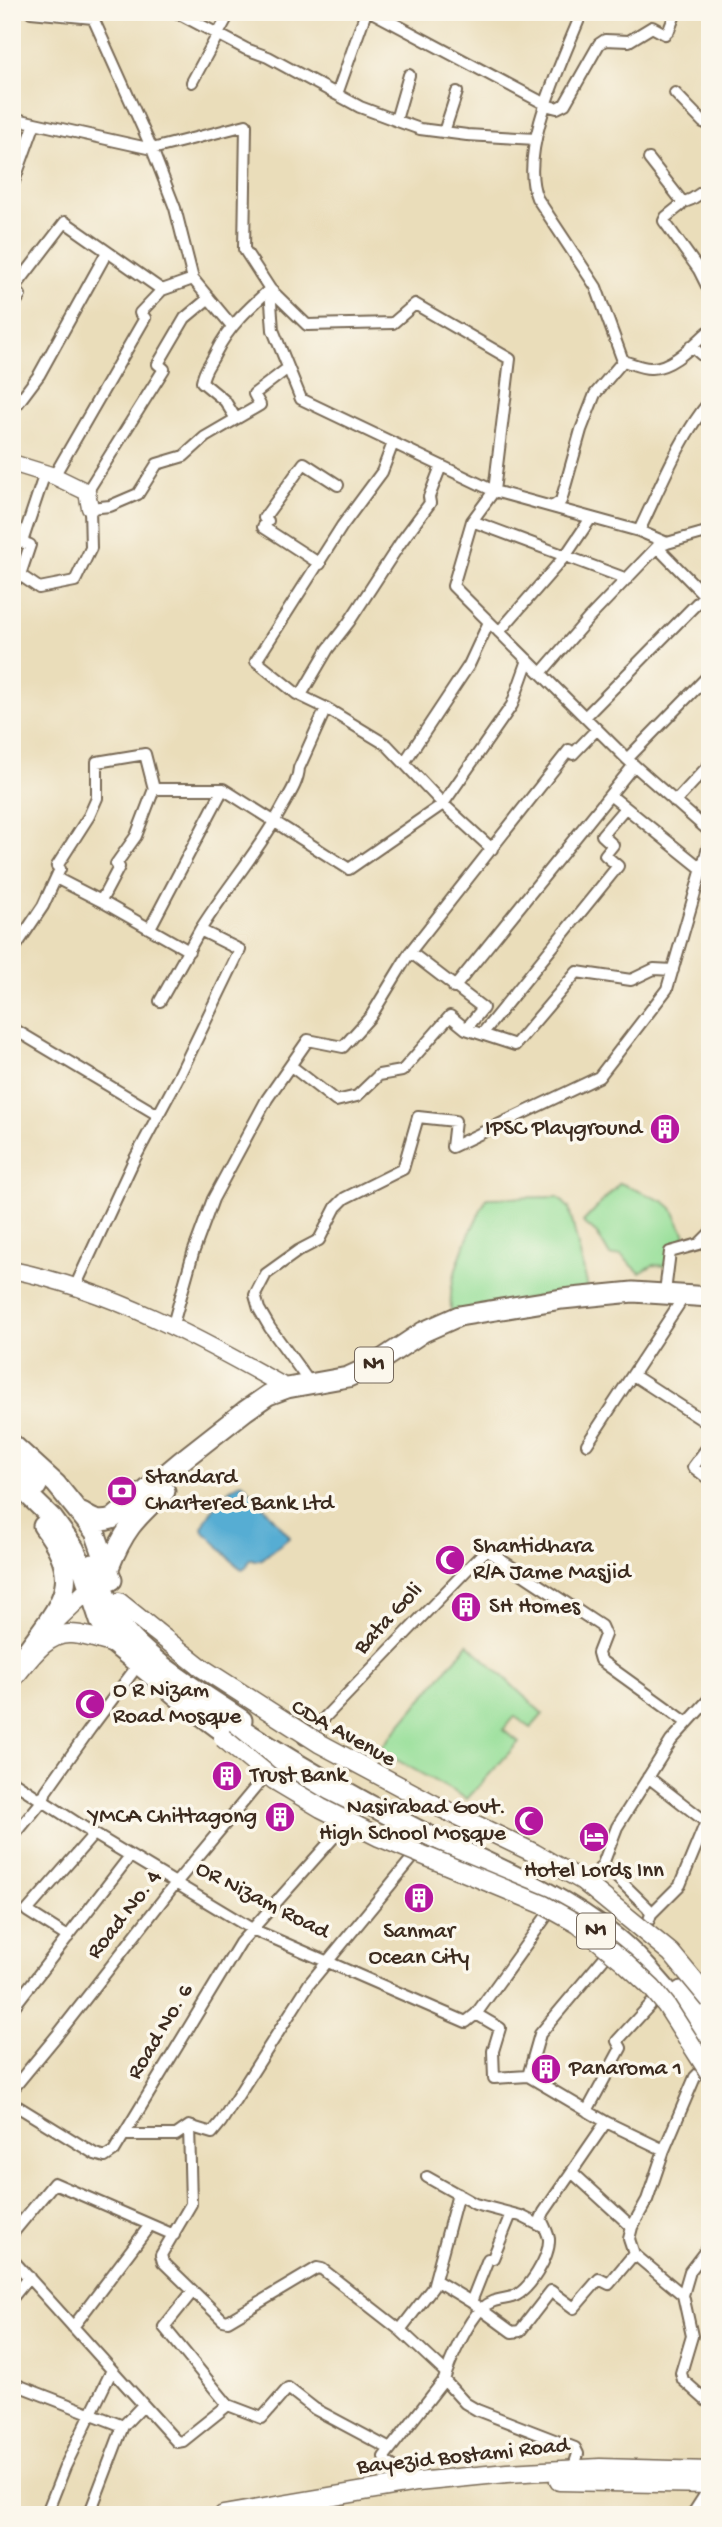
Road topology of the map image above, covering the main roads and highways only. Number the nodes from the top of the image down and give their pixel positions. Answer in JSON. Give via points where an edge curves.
{"nodes":[{"id":1,"x":676,"y":1296,"type":"junction"},
{"id":2,"x":710,"y":1297,"type":"edge"},
{"id":3,"x":710,"y":1305,"type":"edge"},
{"id":4,"x":12,"y":1444,"type":"edge"},
{"id":5,"x":12,"y":1463,"type":"edge"},
{"id":6,"x":12,"y":1472,"type":"edge"},
{"id":7,"x":12,"y":1480,"type":"edge"},
{"id":8,"x":75,"y":1508,"type":"junction"},
{"id":9,"x":108,"y":1570,"type":"junction"},
{"id":10,"x":89,"y":1589,"type":"junction"},
{"id":11,"x":119,"y":1602,"type":"junction"},
{"id":12,"x":114,"y":1644,"type":"junction"},
{"id":13,"x":15,"y":1660,"type":"edge"},
{"id":14,"x":12,"y":1680,"type":"edge"},
{"id":15,"x":188,"y":1705,"type":"junction"},
{"id":16,"x":710,"y":2003,"type":"edge"},
{"id":17,"x":710,"y":2026,"type":"edge"},
{"id":18,"x":710,"y":2043,"type":"edge"},
{"id":19,"x":710,"y":2052,"type":"edge"},
{"id":20,"x":710,"y":2074,"type":"edge"},
{"id":21,"x":709,"y":2478,"type":"edge"},
{"id":22,"x":223,"y":2515,"type":"edge"},
{"id":23,"x":284,"y":2515,"type":"edge"}],
"edges":[{"from":1,"to":2,"type":"highway","number":"N1"},
{"from":1,"to":3,"type":"highway","number":"N1"},
{"from":1,"to":8,"type":"highway","number":"N1","via":[[632,1292],[588,1296],[458,1317],[423,1332],[348,1377],[268,1395],[112,1518],[94,1521]]},
{"from":1,"to":9,"type":"highway","number":"N1","via":[[607,1301],[476,1322],[417,1348],[355,1386],[285,1400],[210,1452],[132,1521]]},
{"from":4,"to":8,"type":"highway","name":"CDA Avenue","number":"N1"},
{"from":5,"to":17,"type":"highway","via":[[86,1546],[116,1618],[153,1658],[317,1766],[381,1801],[550,1879],[625,1934]]},
{"from":6,"to":18,"type":"highway","via":[[54,1513],[79,1547],[110,1624],[147,1663],[306,1770],[418,1830],[538,1886],[578,1911],[650,1971]]},
{"from":7,"to":10,"type":"highway","number":"N1","via":[[67,1538]]},
{"from":7,"to":13,"type":"highway","via":[[55,1543],[67,1576],[65,1593]]},
{"from":8,"to":9,"type":"highway","name":"CDA Avenue","number":"N1","via":[[95,1532]]},
{"from":9,"to":11,"type":"highway","name":"CDA Avenue","number":"N1"},
{"from":10,"to":12,"type":"highway","number":"N1"},
{"from":10,"to":13,"type":"main road"},
{"from":11,"to":16,"type":"main road","bridge":true,"via":[[202,1668],[319,1743],[583,1881],[671,1953]]},
{"from":11,"to":16,"type":"highway","name":"CDA Avenue","number":"N1","via":[[158,1647],[302,1741],[514,1849],[584,1890],[639,1931]]},
{"from":12,"to":14,"type":"main road","via":[[58,1635],[42,1645]]},
{"from":12,"to":15,"type":"highway","number":"N1"},
{"from":15,"to":19,"type":"highway","number":"N1","via":[[272,1768],[353,1816],[555,1905],[614,1944],[663,1991]]},
{"from":15,"to":20,"type":"main road","bridge":true,"via":[[274,1780],[321,1808],[578,1924],[652,1989]]},
{"from":21,"to":22,"type":"main road","name":"Bayezid Bostami Road","via":[[573,2469],[416,2482]]},
{"from":21,"to":23,"type":"main road","name":"Bayezid Bostami Road","via":[[506,2484],[393,2495]]}]}
